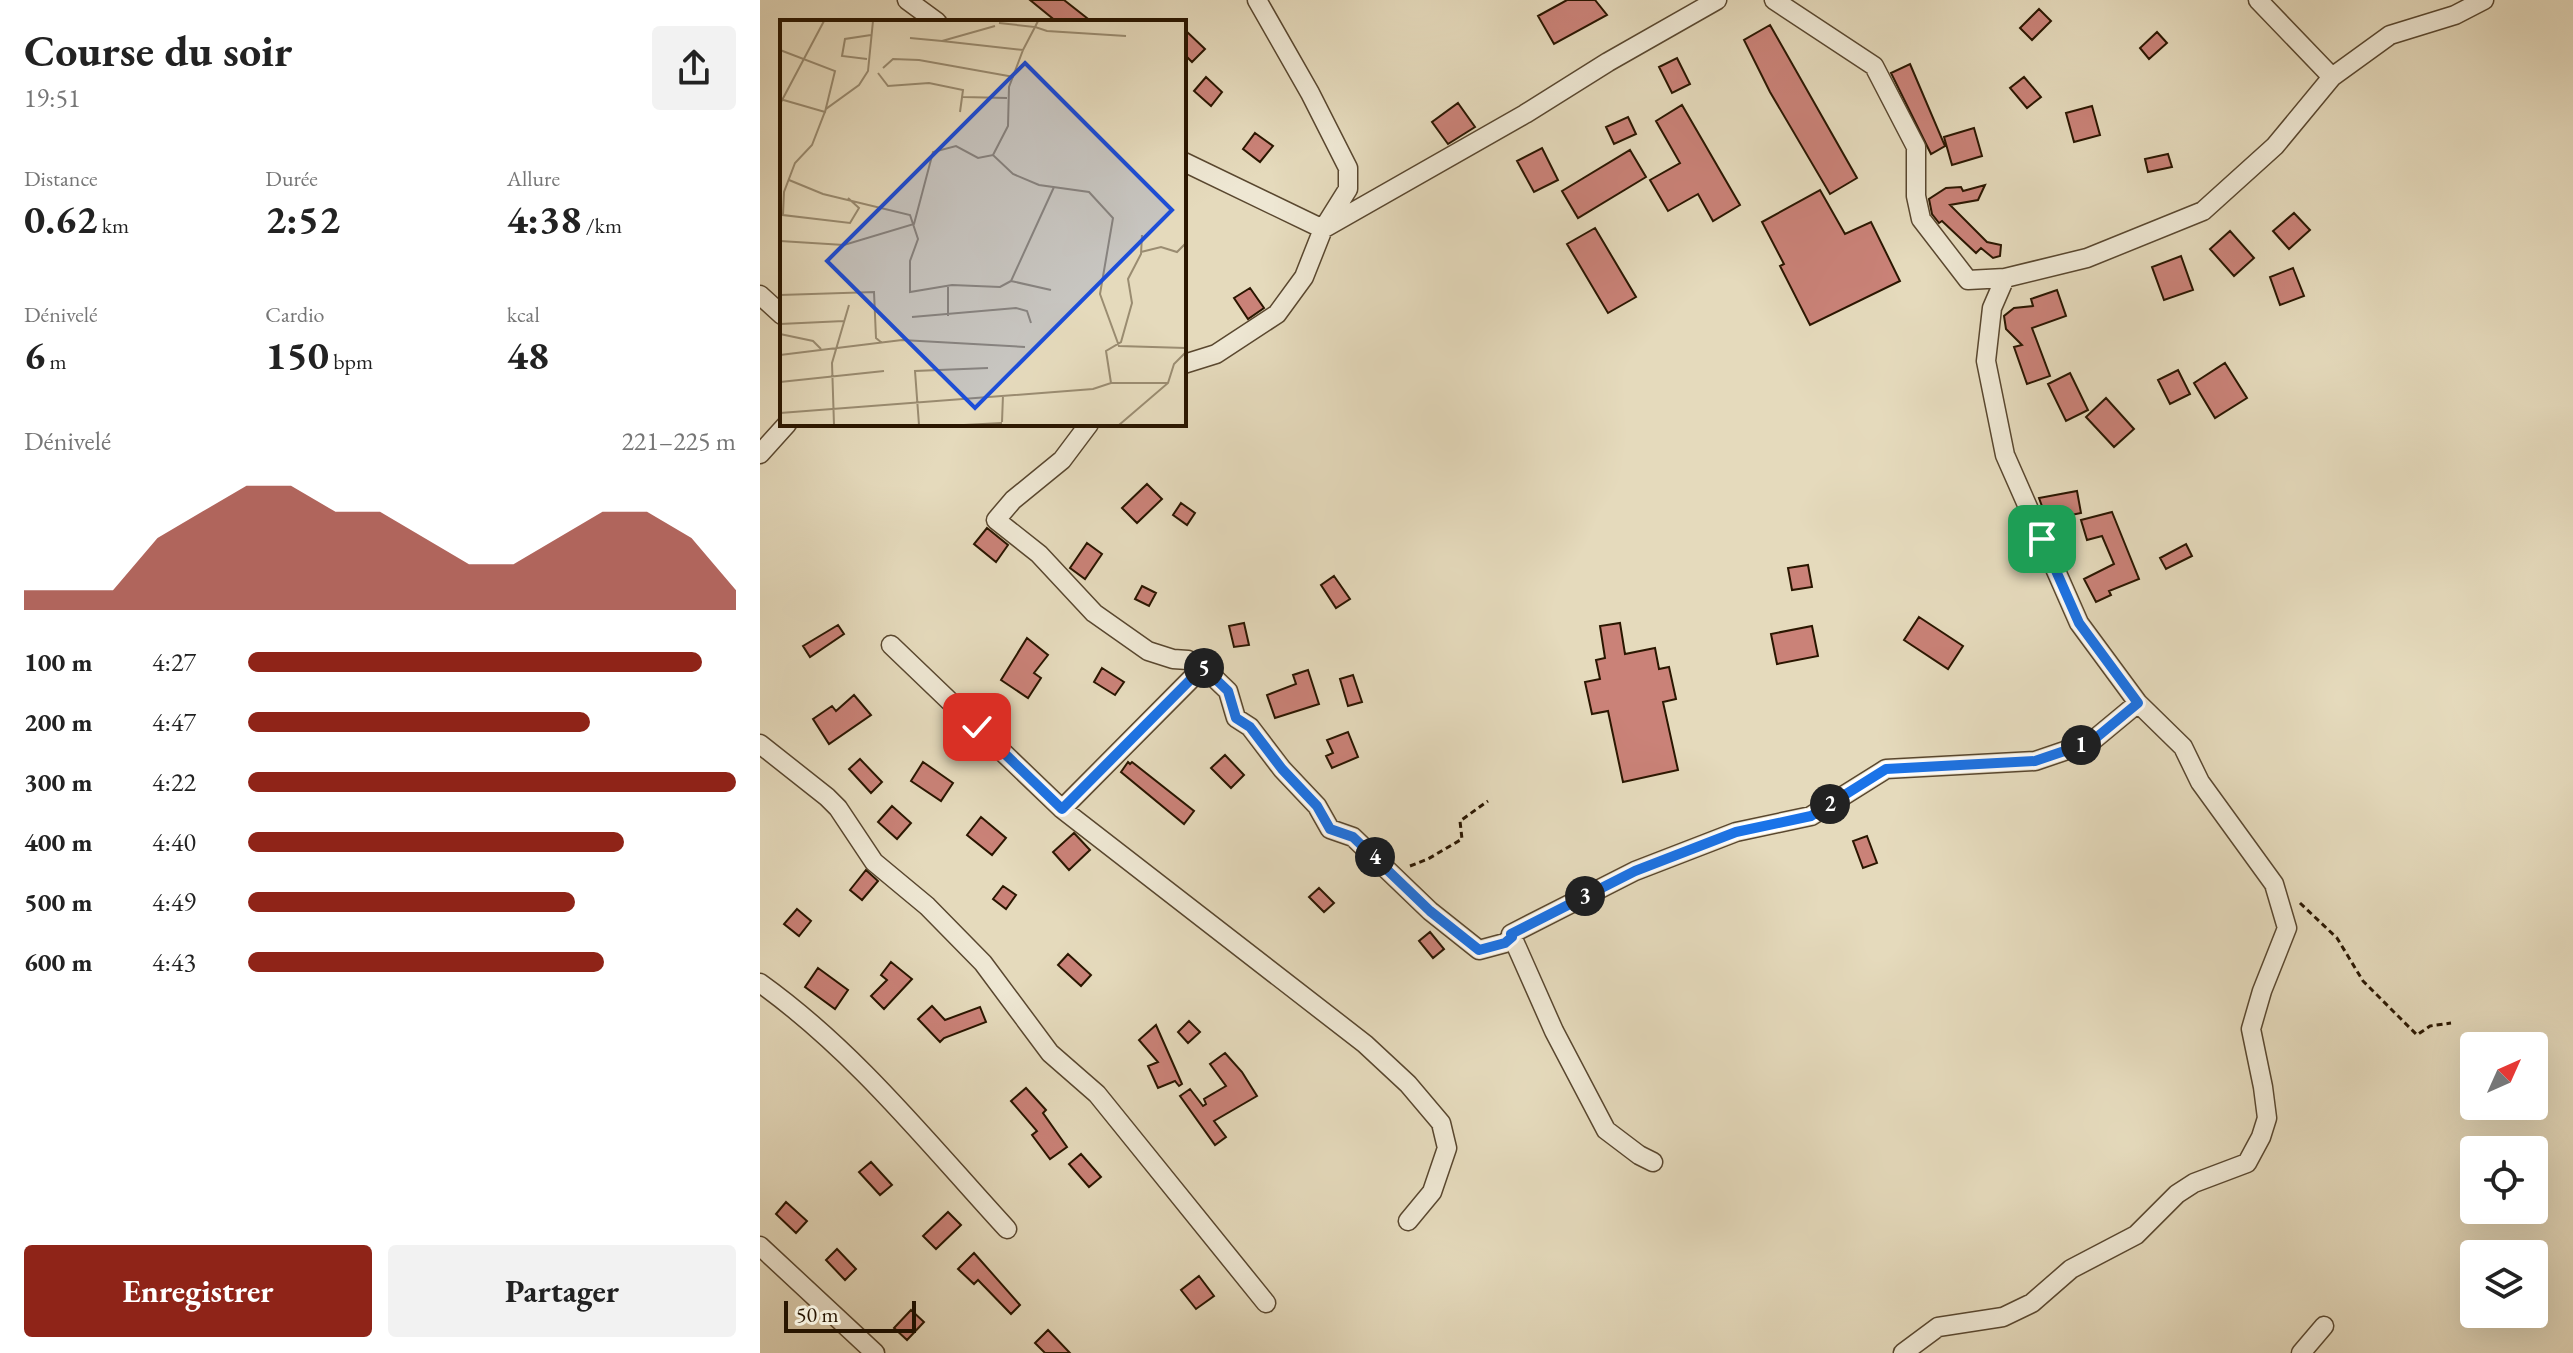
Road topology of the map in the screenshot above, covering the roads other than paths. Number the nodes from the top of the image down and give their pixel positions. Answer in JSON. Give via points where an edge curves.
{"nodes":[{"id":1,"x":907,"y":0,"type":"edge"},
{"id":2,"x":1257,"y":0,"type":"edge"},
{"id":3,"x":1717,"y":0,"type":"edge"},
{"id":4,"x":1774,"y":0,"type":"edge"},
{"id":5,"x":2258,"y":0,"type":"edge"},
{"id":6,"x":2484,"y":0,"type":"edge"},
{"id":7,"x":2451,"y":7,"type":"edge"},
{"id":8,"x":934,"y":20,"type":"edge"},
{"id":9,"x":2332,"y":77,"type":"junction"},
{"id":10,"x":1186,"y":163,"type":"edge"},
{"id":11,"x":1323,"y":229,"type":"junction"},
{"id":12,"x":2005,"y":278,"type":"junction"},
{"id":13,"x":760,"y":295,"type":"edge"},
{"id":14,"x":780,"y":313,"type":"edge"},
{"id":15,"x":1186,"y":363,"type":"edge"},
{"id":16,"x":785,"y":426,"type":"edge"},
{"id":17,"x":1088,"y":426,"type":"edge"},
{"id":18,"x":760,"y":454,"type":"edge"},
{"id":19,"x":891,"y":645,"type":"dead end"},
{"id":20,"x":1203,"y":667,"type":"junction"},
{"id":21,"x":2138,"y":703,"type":"junction"},
{"id":22,"x":760,"y":744,"type":"edge"},
{"id":23,"x":1062,"y":809,"type":"junction"},
{"id":24,"x":1512,"y":937,"type":"junction"},
{"id":25,"x":760,"y":983,"type":"edge"},
{"id":26,"x":1653,"y":1162,"type":"dead end"},
{"id":27,"x":1408,"y":1221,"type":"dead end"},
{"id":28,"x":1007,"y":1229,"type":"dead end"},
{"id":29,"x":760,"y":1246,"type":"edge"},
{"id":30,"x":1266,"y":1303,"type":"dead end"},
{"id":31,"x":2324,"y":1326,"type":"dead end"},
{"id":32,"x":875,"y":1353,"type":"edge"},
{"id":33,"x":1903,"y":1353,"type":"edge"},
{"id":34,"x":2301,"y":1353,"type":"edge"}],
"edges":[{"from":1,"to":8,"type":"street"},
{"from":2,"to":11,"type":"street","via":[[1348,168],[1348,189]]},
{"from":3,"to":11,"type":"street"},
{"from":4,"to":12,"type":"street","via":[[1874,66],[1916,147],[1921,219],[1968,280]]},
{"from":5,"to":9,"type":"street"},
{"from":6,"to":7,"type":"street"},
{"from":7,"to":9,"type":"street","via":[[2390,35]]},
{"from":9,"to":12,"type":"street","via":[[2275,146],[2203,211],[2087,258]]},
{"from":10,"to":11,"type":"street"},
{"from":11,"to":15,"type":"street","via":[[1304,277],[1277,314],[1216,354]]},
{"from":12,"to":21,"type":"street","via":[[1992,308],[1986,361],[2005,455],[2079,623]]},
{"from":13,"to":14,"type":"street"},
{"from":16,"to":18,"type":"street"},
{"from":17,"to":20,"type":"street","via":[[1062,460],[996,520],[1115,628],[1148,651]]},
{"from":19,"to":23,"type":"street"},
{"from":20,"to":23,"type":"street"},
{"from":20,"to":24,"type":"street","via":[[1228,691],[1236,718],[1250,727],[1317,806],[1327,826],[1353,837],[1479,950]]},
{"from":21,"to":24,"type":"street","via":[[2091,742],[2035,761],[1886,769],[1811,816],[1736,832],[1635,871]]},
{"from":21,"to":33,"type":"street","via":[[2183,747],[2200,782],[2274,884],[2287,928],[2251,1029],[2267,1118],[2261,1137],[2247,1163],[2177,1194],[2136,1235],[2071,1269],[2032,1303],[2003,1317],[1938,1327]]},
{"from":22,"to":30,"type":"street","via":[[827,797],[874,862],[983,963],[1050,1053],[1097,1094]]},
{"from":23,"to":27,"type":"street","via":[[1365,1044],[1441,1123],[1447,1148],[1432,1192]]},
{"from":24,"to":26,"type":"street","via":[[1606,1130]]},
{"from":25,"to":28,"type":"street","via":[[852,1059]]},
{"from":29,"to":32,"type":"street"},
{"from":31,"to":34,"type":"street"}]}
